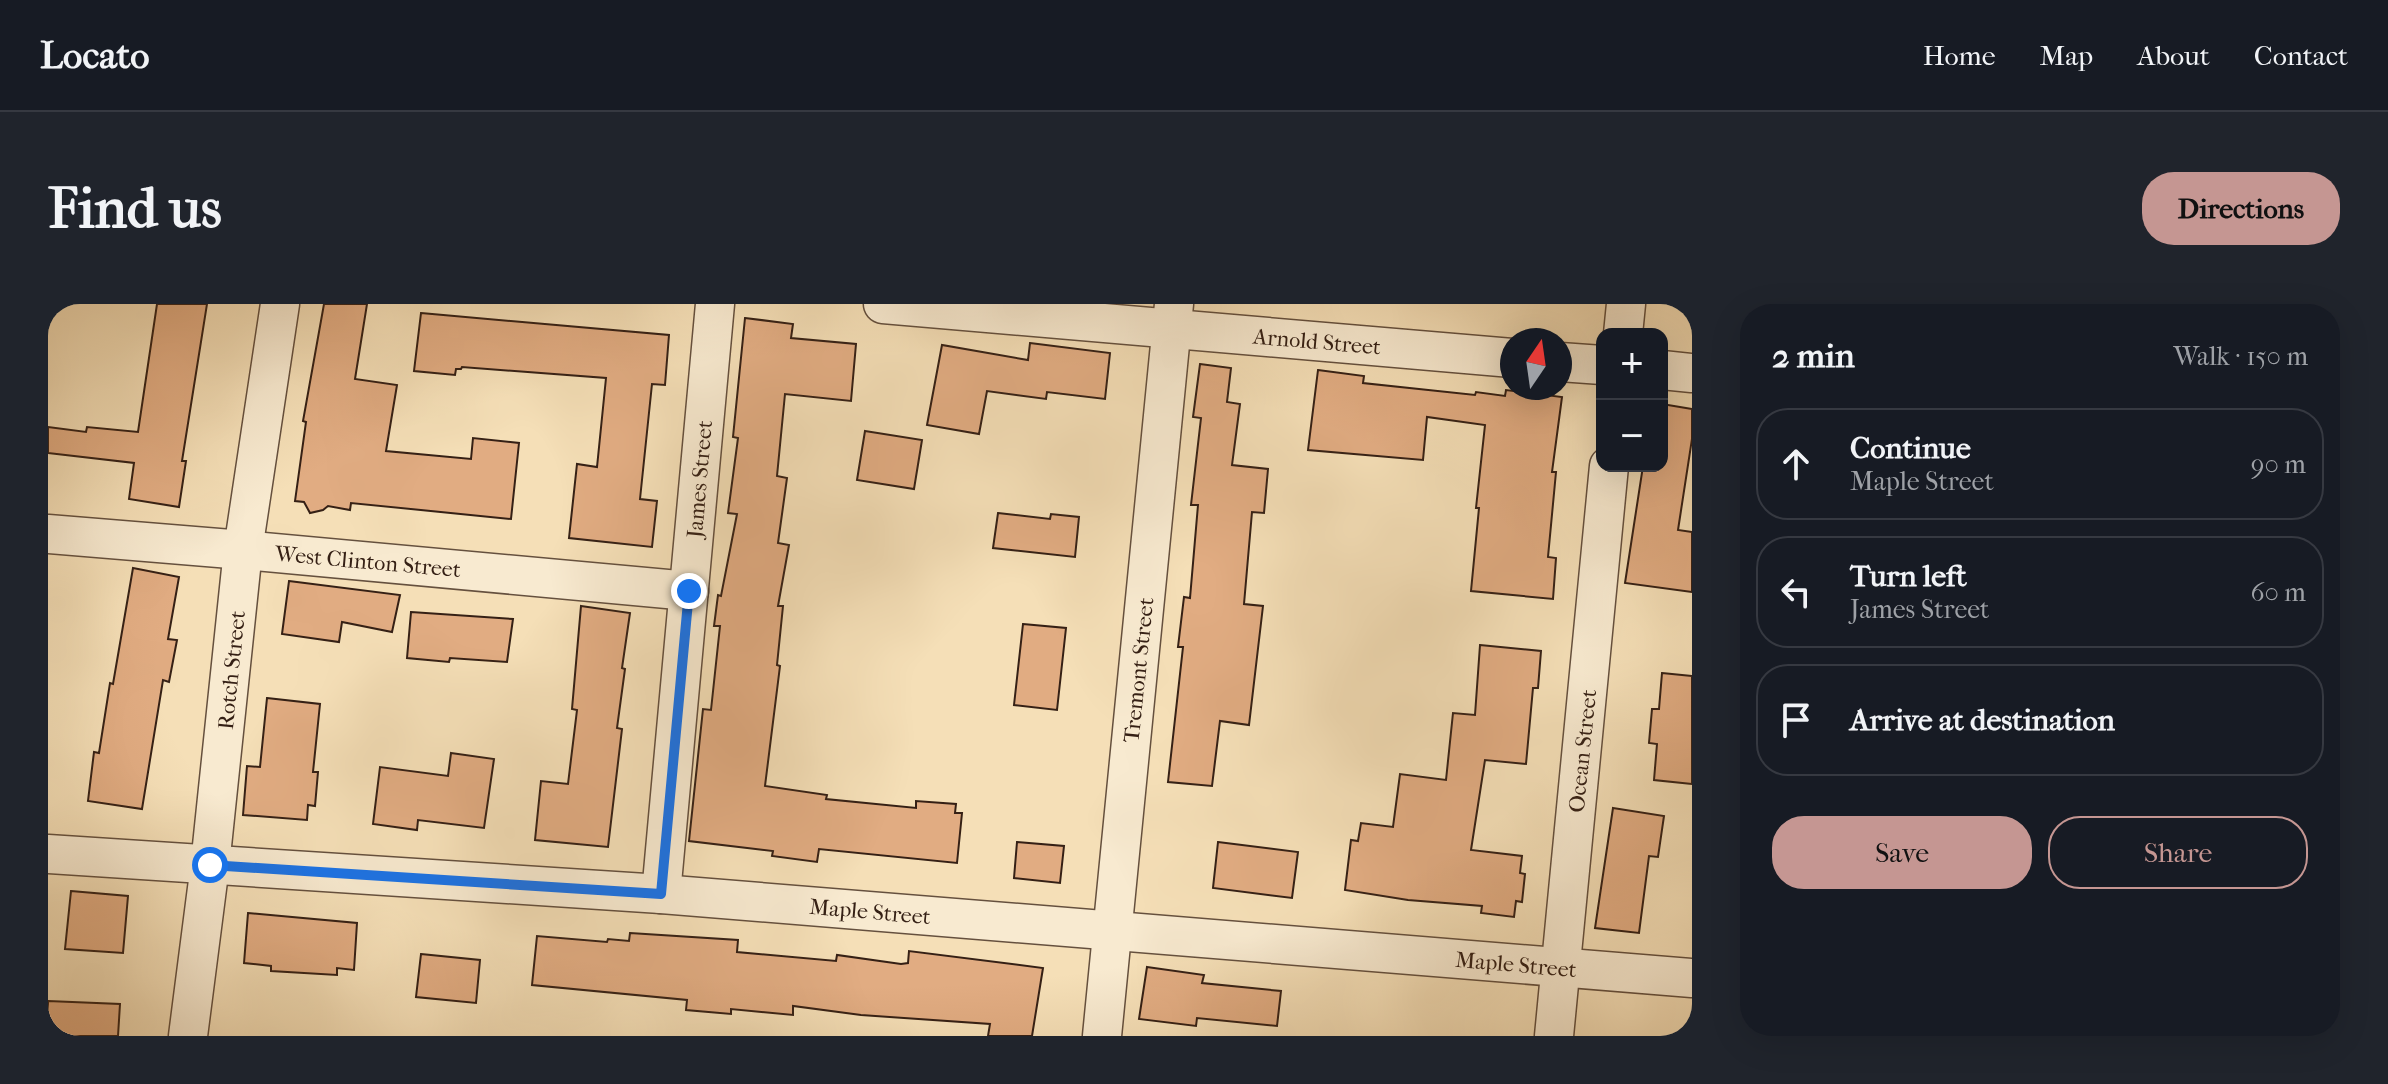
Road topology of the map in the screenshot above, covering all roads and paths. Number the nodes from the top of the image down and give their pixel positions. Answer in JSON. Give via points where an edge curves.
{"nodes":[{"id":1,"x":280,"y":304,"type":"edge"},
{"id":2,"x":715,"y":304,"type":"edge"},
{"id":3,"x":883,"y":304,"type":"edge"},
{"id":4,"x":1626,"y":304,"type":"edge"},
{"id":5,"x":1172,"y":316,"type":"edge"},
{"id":6,"x":1624,"y":328,"type":"edge"},
{"id":7,"x":1500,"y":357,"type":"edge"},
{"id":8,"x":1572,"y":363,"type":"edge"},
{"id":9,"x":1596,"y":365,"type":"edge"},
{"id":10,"x":1668,"y":371,"type":"edge"},
{"id":11,"x":1692,"y":373,"type":"edge"},
{"id":12,"x":1608,"y":472,"type":"edge"},
{"id":13,"x":48,"y":534,"type":"edge"},
{"id":14,"x":243,"y":550,"type":"junction"},
{"id":15,"x":689,"y":591,"type":"junction"},
{"id":16,"x":48,"y":854,"type":"edge"},
{"id":17,"x":210,"y":865,"type":"junction"},
{"id":18,"x":661,"y":894,"type":"junction"},
{"id":19,"x":1112,"y":932,"type":"junction"},
{"id":20,"x":1560,"y":968,"type":"junction"},
{"id":21,"x":1692,"y":978,"type":"edge"},
{"id":22,"x":188,"y":1036,"type":"edge"},
{"id":23,"x":1102,"y":1036,"type":"edge"},
{"id":24,"x":1554,"y":1036,"type":"edge"}],
"edges":[{"from":1,"to":14,"type":"street","name":"Rotch Street"},
{"from":2,"to":15,"type":"street","name":"James Street"},
{"from":3,"to":5,"type":"street","name":"Arnold Street"},
{"from":4,"to":6,"type":"street"},
{"from":5,"to":7,"type":"street","name":"Arnold Street"},
{"from":5,"to":19,"type":"street","name":"Tremont Street"},
{"from":8,"to":9,"type":"street"},
{"from":10,"to":11,"type":"street"},
{"from":12,"to":20,"type":"street","name":"Ocean Street"},
{"from":13,"to":14,"type":"street","name":"West Clinton Street"},
{"from":14,"to":15,"type":"street","name":"West Clinton Street"},
{"from":14,"to":17,"type":"street","name":"Rotch Street"},
{"from":15,"to":18,"type":"street","name":"James Street"},
{"from":16,"to":17,"type":"street","name":"Maple Street"},
{"from":17,"to":18,"type":"street","name":"Maple Street"},
{"from":17,"to":22,"type":"street","name":"Rotch Street"},
{"from":18,"to":19,"type":"street","name":"Maple Street"},
{"from":19,"to":20,"type":"street","name":"Maple Street"},
{"from":19,"to":23,"type":"street","name":"Tremont Street"},
{"from":20,"to":21,"type":"street","name":"Maple Street"},
{"from":20,"to":24,"type":"street","name":"Ocean Street"}]}
